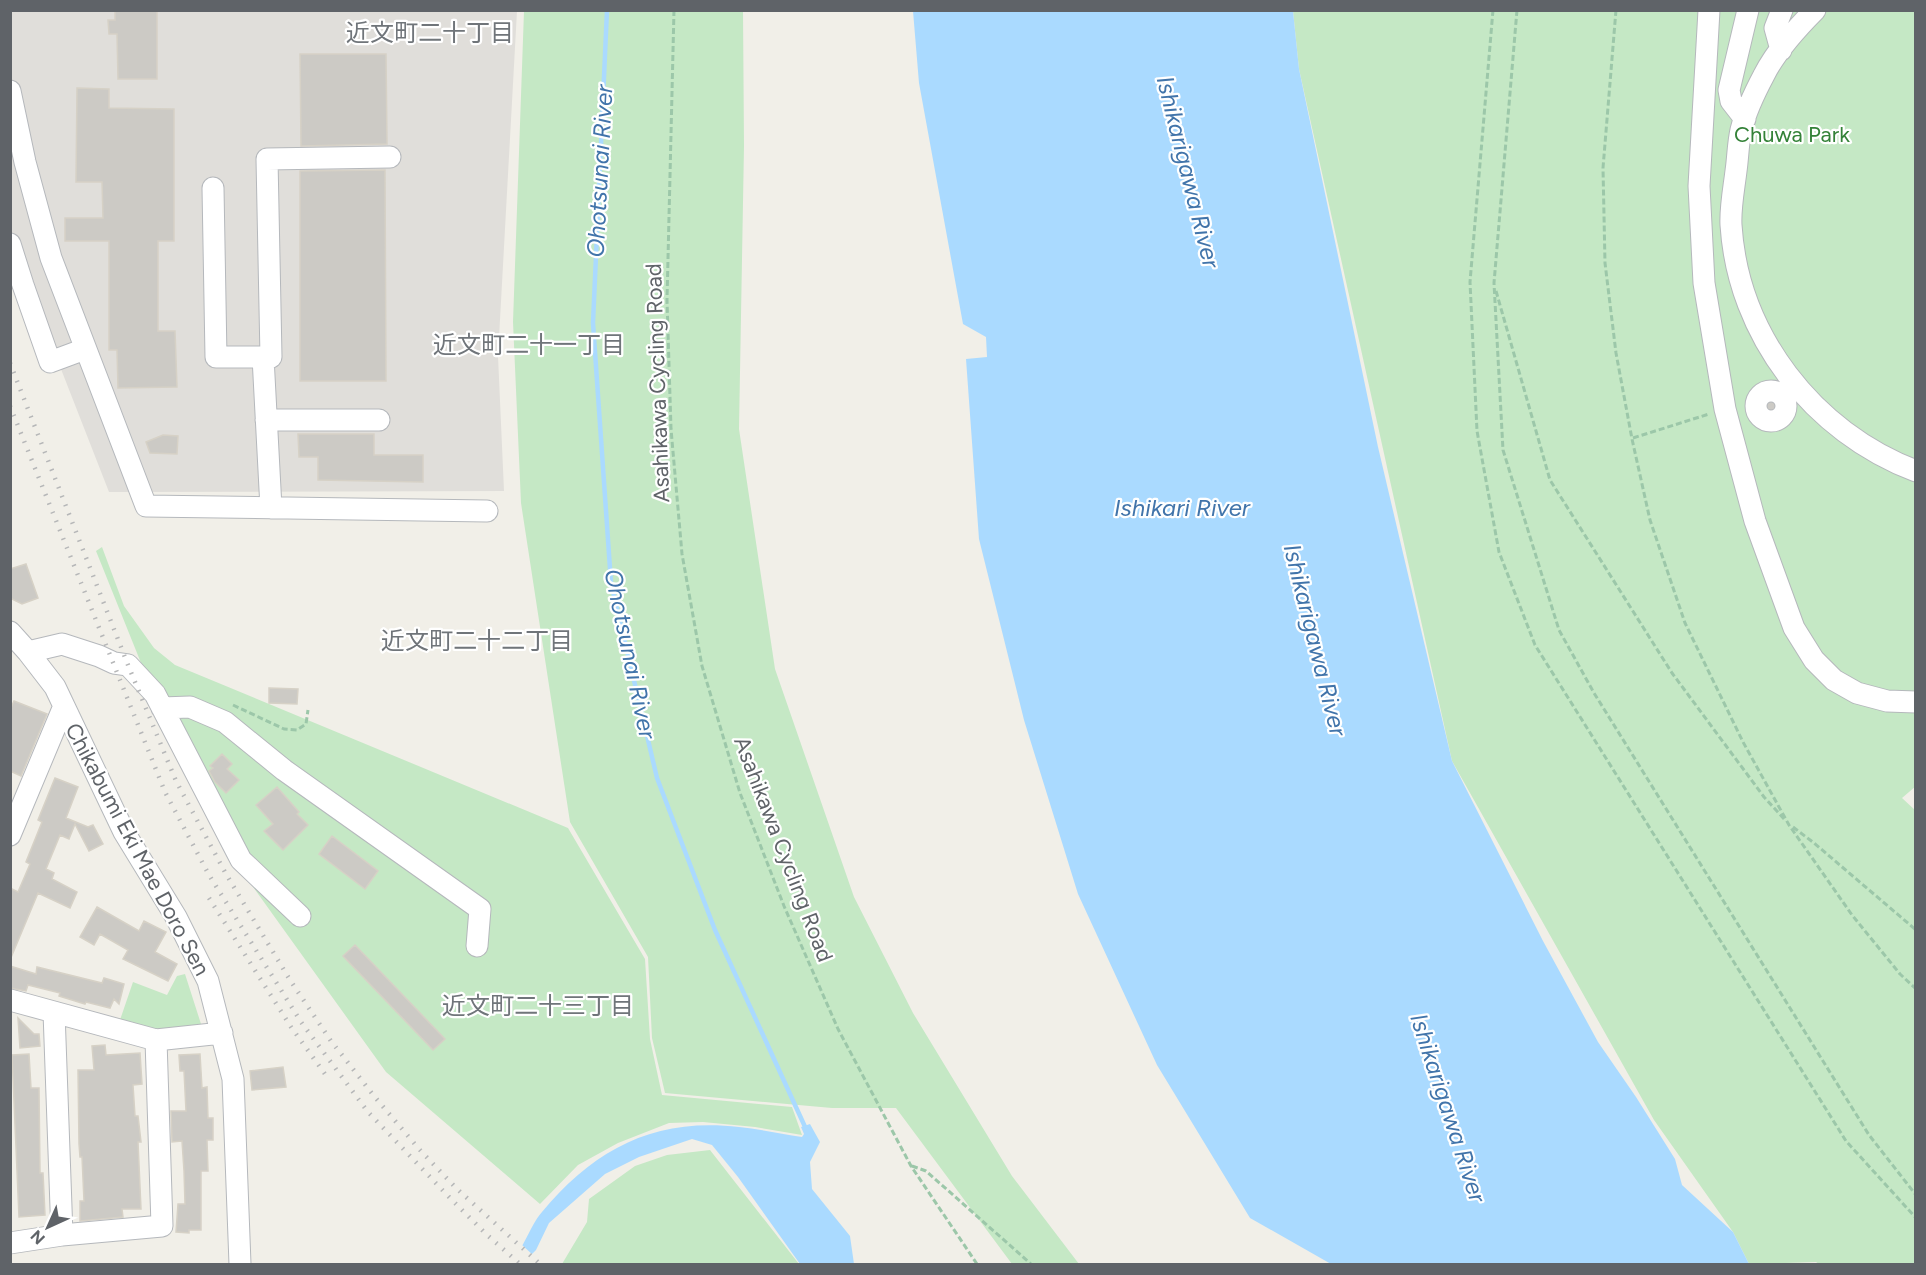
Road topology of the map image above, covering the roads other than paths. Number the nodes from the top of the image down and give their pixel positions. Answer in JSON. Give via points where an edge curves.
{"nodes":[{"id":1,"x":1709,"y":10,"type":"edge"},
{"id":2,"x":1748,"y":10,"type":"edge"},
{"id":3,"x":1782,"y":10,"type":"edge"},
{"id":4,"x":1815,"y":10,"type":"edge"},
{"id":5,"x":1781,"y":50,"type":"junction"},
{"id":6,"x":10,"y":91,"type":"edge"},
{"id":7,"x":1745,"y":119,"type":"junction"},
{"id":8,"x":390,"y":157,"type":"dead end"},
{"id":9,"x":213,"y":188,"type":"dead end"},
{"id":10,"x":10,"y":244,"type":"edge"},
{"id":11,"x":85,"y":349,"type":"junction"},
{"id":12,"x":1775,"y":356,"type":"junction"},
{"id":13,"x":263,"y":357,"type":"junction"},
{"id":14,"x":1781,"y":399,"type":"junction"},
{"id":15,"x":1725,"y":410,"type":"junction"},
{"id":16,"x":1820,"y":411,"type":"junction"},
{"id":17,"x":266,"y":420,"type":"junction"},
{"id":18,"x":379,"y":420,"type":"dead end"},
{"id":19,"x":1916,"y":471,"type":"edge"},
{"id":20,"x":271,"y":508,"type":"junction"},
{"id":21,"x":487,"y":511,"type":"dead end"},
{"id":22,"x":10,"y":633,"type":"edge"},
{"id":23,"x":28,"y":651,"type":"junction"},
{"id":24,"x":1916,"y":702,"type":"edge"},
{"id":25,"x":64,"y":706,"type":"junction"},
{"id":26,"x":162,"y":708,"type":"junction"},
{"id":27,"x":10,"y":835,"type":"edge"},
{"id":28,"x":300,"y":916,"type":"dead end"},
{"id":29,"x":477,"y":946,"type":"dead end"},
{"id":30,"x":10,"y":1000,"type":"edge"},
{"id":31,"x":54,"y":1012,"type":"junction"},
{"id":32,"x":222,"y":1033,"type":"junction"},
{"id":33,"x":156,"y":1040,"type":"junction"},
{"id":34,"x":62,"y":1235,"type":"junction"},
{"id":35,"x":10,"y":1243,"type":"edge"},
{"id":36,"x":240,"y":1263,"type":"edge"}],
"edges":[{"from":1,"to":15,"type":"street","via":[[1699,186],[1704,283]]},
{"from":2,"to":7,"type":"street","via":[[1729,90],[1731,102]]},
{"from":3,"to":5,"type":"street","via":[[1774,28]]},
{"from":4,"to":5,"type":"street"},
{"from":5,"to":7,"type":"street","via":[[1764,74]]},
{"from":6,"to":11,"type":"street","via":[[51,258]]},
{"from":7,"to":12,"type":"street","via":[[1731,224],[1741,287],[1763,339]]},
{"from":8,"to":13,"type":"street","via":[[267,159],[271,357]]},
{"from":9,"to":13,"type":"street","via":[[216,357]]},
{"from":10,"to":11,"type":"street","via":[[50,362]]},
{"from":11,"to":20,"type":"street","via":[[146,506]]},
{"from":12,"to":14,"type":"street","via":[[1769,362]]},
{"from":12,"to":16,"type":"street","via":[[1798,390]]},
{"from":13,"to":17,"type":"street"},
{"from":14,"to":15,"type":"street","via":[[1767,391],[1756,405]]},
{"from":14,"to":16,"type":"street","via":[[1812,415]]},
{"from":15,"to":24,"type":"street","via":[[1755,521],[1794,628],[1814,660],[1834,680],[1857,693],[1887,701]]},
{"from":16,"to":19,"type":"street","via":[[1858,441]]},
{"from":17,"to":18,"type":"street"},
{"from":17,"to":20,"type":"street"},
{"from":20,"to":21,"type":"street"},
{"from":22,"to":23,"type":"street","name":"Chikabumi Eki Mae Doro Sen"},
{"from":23,"to":25,"type":"street","name":"Chikabumi Eki Mae Doro Sen"},
{"from":23,"to":26,"type":"street","via":[[62,644],[128,665],[155,694]]},
{"from":25,"to":27,"type":"street"},
{"from":25,"to":32,"type":"street","name":"Chikabumi Eki Mae Doro Sen","via":[[124,832],[177,917],[208,981]]},
{"from":26,"to":28,"type":"street","via":[[241,861]]},
{"from":26,"to":29,"type":"street","via":[[190,706],[225,722],[284,770],[480,909]]},
{"from":30,"to":31,"type":"street"},
{"from":31,"to":33,"type":"street"},
{"from":31,"to":34,"type":"street"},
{"from":32,"to":33,"type":"street"},
{"from":32,"to":36,"type":"street","name":"Chikabumi Eki Mae Doro Sen","via":[[233,1079]]},
{"from":33,"to":34,"type":"street","via":[[162,1226]]},
{"from":34,"to":35,"type":"street"}]}
